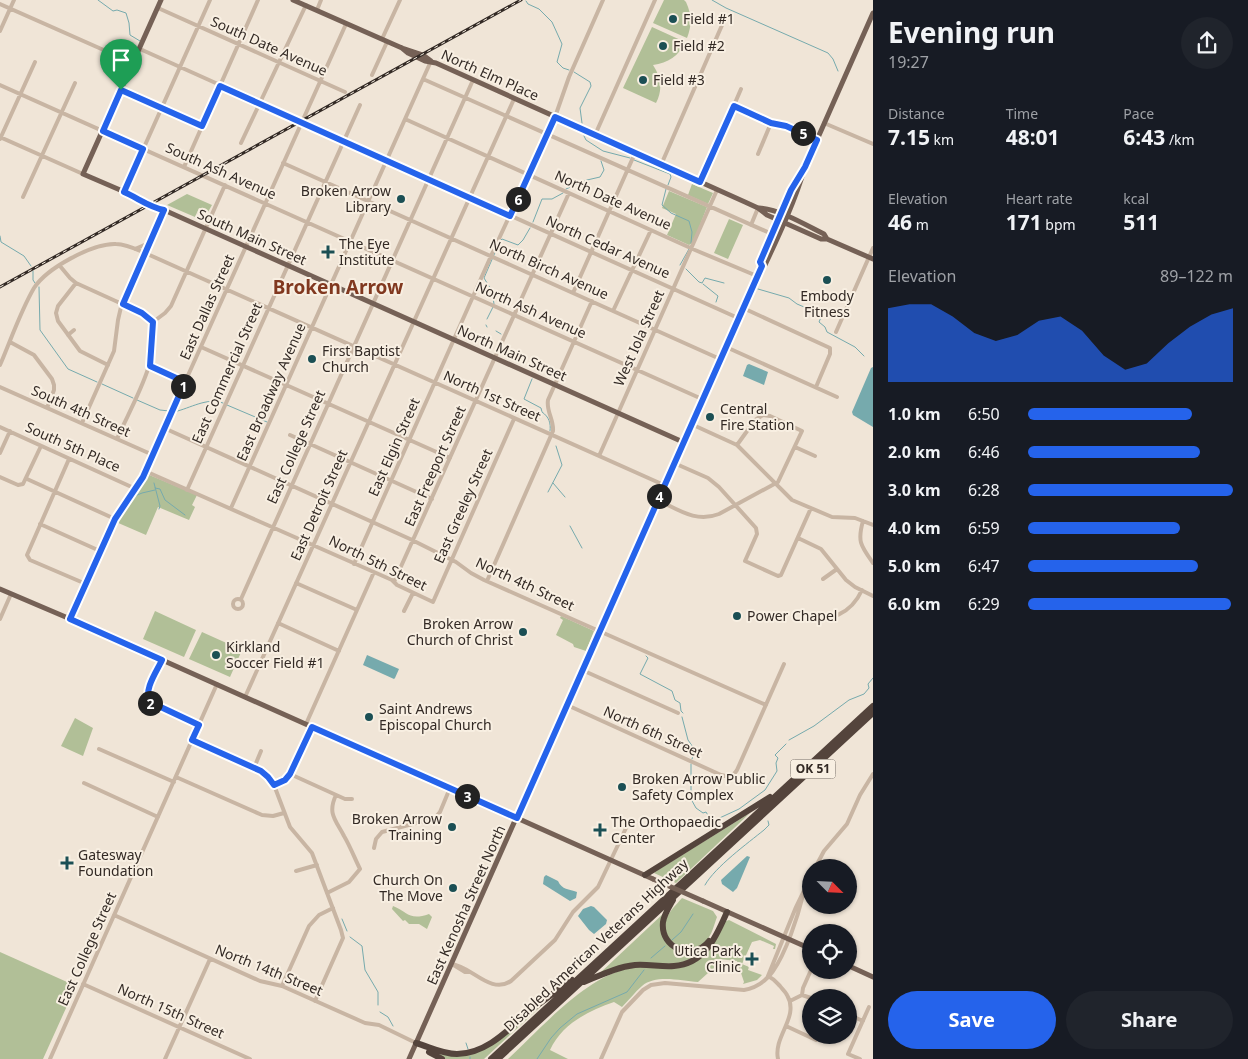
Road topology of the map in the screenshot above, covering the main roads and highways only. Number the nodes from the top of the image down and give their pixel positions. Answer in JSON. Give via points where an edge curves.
{"nodes":[{"id":1,"x":161,"y":0,"type":"edge"},
{"id":2,"x":293,"y":0,"type":"edge"},
{"id":3,"x":873,"y":13,"type":"edge"},
{"id":4,"x":805,"y":167,"type":"junction"},
{"id":5,"x":758,"y":208,"type":"junction"},
{"id":6,"x":781,"y":214,"type":"junction"},
{"id":7,"x":787,"y":217,"type":"junction"},
{"id":8,"x":778,"y":220,"type":"junction"},
{"id":9,"x":784,"y":223,"type":"junction"},
{"id":10,"x":827,"y":238,"type":"junction"},
{"id":11,"x":871,"y":258,"type":"edge"},
{"id":12,"x":762,"y":266,"type":"junction"},
{"id":13,"x":331,"y":285,"type":"joint"},
{"id":14,"x":683,"y":442,"type":"junction"},
{"id":15,"x":0,"y":589,"type":"edge"},
{"id":16,"x":873,"y":706,"type":"edge"},
{"id":17,"x":873,"y":713,"type":"edge"},
{"id":18,"x":788,"y":785,"type":"junction"},
{"id":19,"x":517,"y":818,"type":"junction"},
{"id":20,"x":645,"y":875,"type":"junction"},
{"id":21,"x":675,"y":896,"type":"junction"},
{"id":22,"x":725,"y":911,"type":"junction"},
{"id":23,"x":802,"y":945,"type":"edge"},
{"id":24,"x":590,"y":967,"type":"junction"},
{"id":25,"x":857,"y":970,"type":"edge"},
{"id":26,"x":873,"y":977,"type":"edge"},
{"id":27,"x":579,"y":985,"type":"junction"},
{"id":28,"x":416,"y":1043,"type":"junction"},
{"id":29,"x":409,"y":1059,"type":"edge"},
{"id":30,"x":442,"y":1059,"type":"edge"},
{"id":31,"x":491,"y":1059,"type":"edge"},
{"id":32,"x":498,"y":1059,"type":"edge"}],
"edges":[{"from":1,"to":13,"type":"main road","name":"South Main Street","via":[[84,174]]},
{"from":2,"to":5,"type":"main road","name":"North Elm Place","via":[[423,55]]},
{"from":3,"to":4,"type":"main road"},
{"from":4,"to":6,"type":"main road"},
{"from":4,"to":7,"type":"main road"},
{"from":5,"to":6,"type":"main road","name":"North Elm Place"},
{"from":5,"to":8,"type":"main road","name":"North Elm Place"},
{"from":6,"to":7,"type":"main road","name":"North Elm Place"},
{"from":6,"to":8,"type":"main road"},
{"from":7,"to":9,"type":"main road"},
{"from":7,"to":10,"type":"main road","name":"North Elm Place"},
{"from":8,"to":9,"type":"main road","name":"North Elm Place"},
{"from":8,"to":12,"type":"main road","via":[[760,262]]},
{"from":9,"to":10,"type":"main road","name":"North Elm Place","via":[[821,239]]},
{"from":9,"to":12,"type":"main road"},
{"from":10,"to":11,"type":"main road","name":"North Elm Place"},
{"from":12,"to":14,"type":"main road"},
{"from":13,"to":14,"type":"main road","name":"North Main Street"},
{"from":14,"to":19,"type":"main road","name":"East Kenosha Street North"},
{"from":15,"to":19,"type":"main road"},
{"from":16,"to":18,"type":"highway","name":"Disabled American Veterans Highway","number":"OK 51"},
{"from":17,"to":21,"type":"highway","name":"Disabled American Veterans Highway","number":"OK 51"},
{"from":18,"to":20,"type":"highway"},
{"from":18,"to":24,"type":"highway","name":"Disabled American Veterans Highway","number":"OK 51"},
{"from":19,"to":20,"type":"main road"},
{"from":19,"to":28,"type":"main road","name":"East Kenosha Street North"},
{"from":20,"to":22,"type":"main road","bridge":true},
{"from":21,"to":22,"type":"highway","via":[[664,916],[663,930],[668,941],[680,950],[694,951],[704,946]]},
{"from":21,"to":27,"type":"highway","name":"Disabled American Veterans Highway","number":"OK 51"},
{"from":22,"to":23,"type":"main road"},
{"from":22,"to":27,"type":"highway","via":[[710,946],[693,961],[672,966],[631,966]]},
{"from":24,"to":28,"type":"highway","via":[[493,1042],[476,1051],[448,1053]]},
{"from":24,"to":31,"type":"highway","name":"Disabled American Veterans Highway","number":"OK 51"},
{"from":25,"to":26,"type":"main road"},
{"from":27,"to":32,"type":"highway","name":"Disabled American Veterans Highway","number":"OK 51"},
{"from":28,"to":29,"type":"main road","name":"East Kenosha Street North"},
{"from":28,"to":30,"type":"highway"}]}
